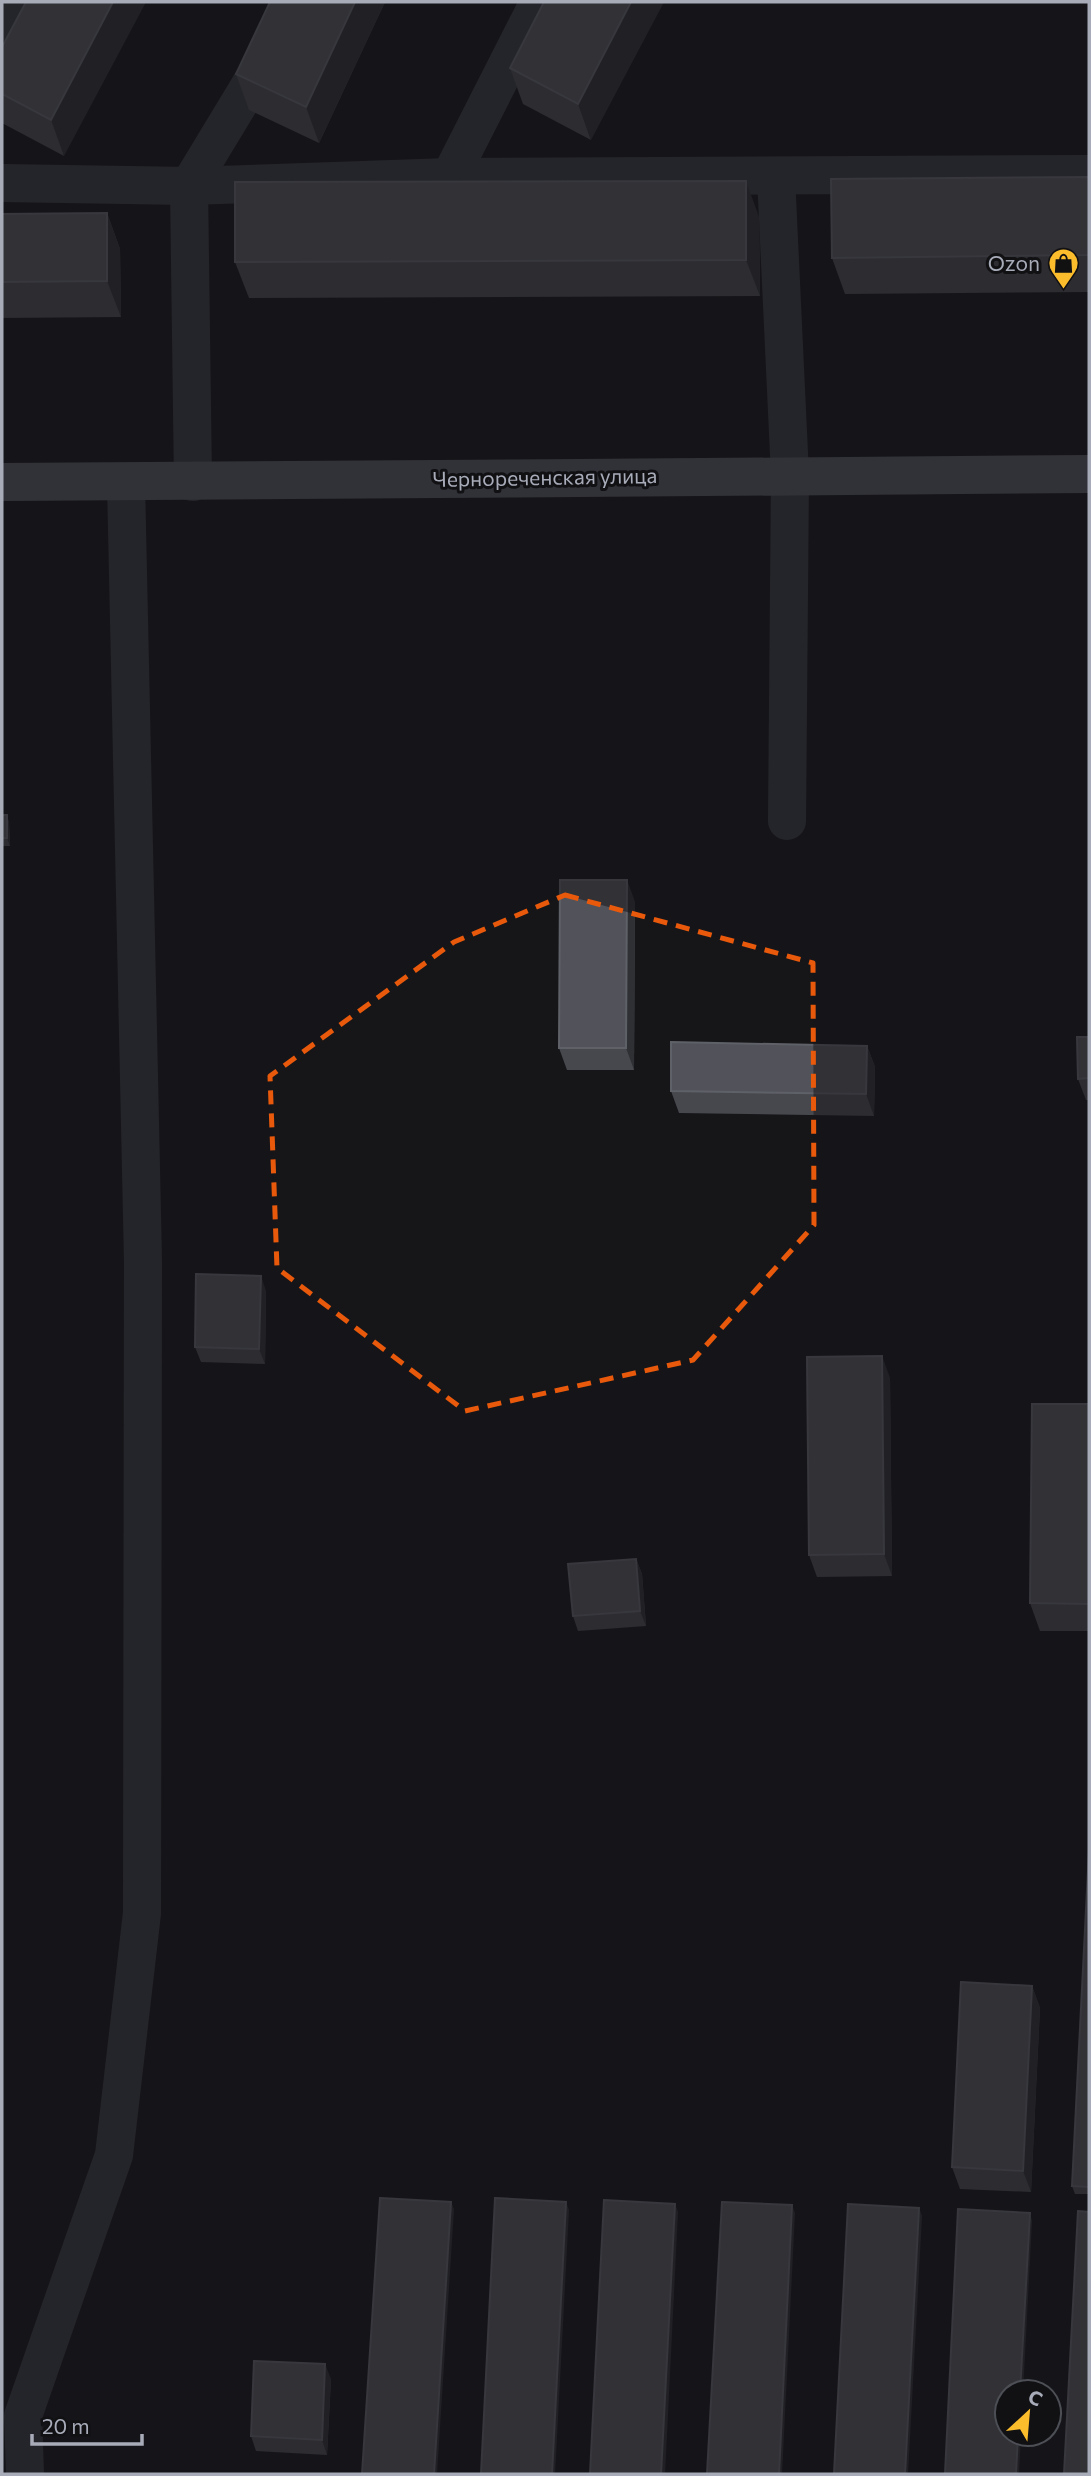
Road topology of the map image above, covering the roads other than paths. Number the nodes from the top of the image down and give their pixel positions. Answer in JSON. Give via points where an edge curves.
{"nodes":[{"id":1,"x":12,"y":2,"type":"edge"},
{"id":2,"x":291,"y":2,"type":"edge"},
{"id":3,"x":539,"y":2,"type":"edge"},
{"id":4,"x":2,"y":22,"type":"edge"},
{"id":5,"x":1089,"y":174,"type":"edge"},
{"id":6,"x":776,"y":176,"type":"junction"},
{"id":7,"x":450,"y":177,"type":"junction"},
{"id":8,"x":2,"y":183,"type":"edge"},
{"id":9,"x":189,"y":186,"type":"junction"},
{"id":10,"x":1089,"y":474,"type":"edge"},
{"id":11,"x":790,"y":475,"type":"junction"},
{"id":12,"x":2,"y":482,"type":"edge"},
{"id":13,"x":126,"y":482,"type":"junction"},
{"id":14,"x":193,"y":482,"type":"junction"},
{"id":15,"x":787,"y":821,"type":"dead end"},
{"id":16,"x":25,"y":2474,"type":"edge"}],
"edges":[{"from":1,"to":4,"type":"lane"},
{"from":2,"to":9,"type":"lane","via":[[261,67]]},
{"from":3,"to":7,"type":"lane"},
{"from":5,"to":6,"type":"lane"},
{"from":6,"to":7,"type":"lane"},
{"from":6,"to":11,"type":"lane"},
{"from":7,"to":9,"type":"lane"},
{"from":8,"to":9,"type":"lane"},
{"from":9,"to":14,"type":"lane"},
{"from":10,"to":11,"type":"main road","name":"Чернореченская улица"},
{"from":11,"to":14,"type":"main road","name":"Чернореченская улица"},
{"from":11,"to":15,"type":"lane"},
{"from":12,"to":13,"type":"main road","name":"Чернореченская улица"},
{"from":13,"to":14,"type":"main road","name":"Чернореченская улица"},
{"from":13,"to":16,"type":"lane","via":[[143,1261],[142,1913],[114,2155],[23,2416]]}]}
